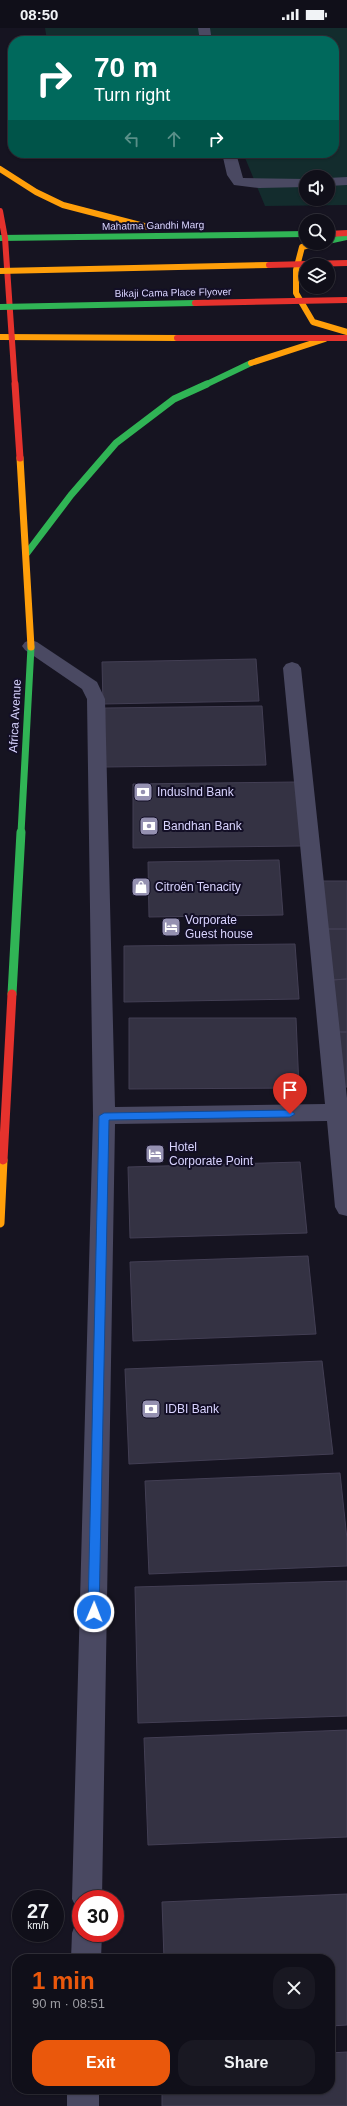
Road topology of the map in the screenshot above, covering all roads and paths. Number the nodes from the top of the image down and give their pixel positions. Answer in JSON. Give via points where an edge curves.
{"nodes":[{"id":1,"x":231,"y":158,"type":"edge"},
{"id":2,"x":0,"y":169,"type":"edge"},
{"id":3,"x":347,"y":181,"type":"edge"},
{"id":4,"x":299,"y":182,"type":"edge"},
{"id":5,"x":335,"y":182,"type":"edge"},
{"id":6,"x":0,"y":211,"type":"edge"},
{"id":7,"x":299,"y":234,"type":"edge"},
{"id":8,"x":335,"y":234,"type":"edge"},
{"id":9,"x":347,"y":234,"type":"edge"},
{"id":10,"x":183,"y":235,"type":"junction"},
{"id":11,"x":347,"y":237,"type":"edge"},
{"id":12,"x":3,"y":238,"type":"edge"},
{"id":13,"x":335,"y":240,"type":"edge"},
{"id":14,"x":301,"y":250,"type":"edge"},
{"id":15,"x":347,"y":263,"type":"edge"},
{"id":16,"x":0,"y":271,"type":"edge"},
{"id":17,"x":347,"y":300,"type":"edge"},
{"id":18,"x":0,"y":307,"type":"edge"},
{"id":19,"x":347,"y":332,"type":"edge"},
{"id":20,"x":11,"y":336,"type":"junction"},
{"id":21,"x":0,"y":337,"type":"edge"},
{"id":22,"x":347,"y":338,"type":"edge"},
{"id":23,"x":324,"y":339,"type":"junction"},
{"id":24,"x":27,"y":553,"type":"junction"},
{"id":25,"x":31,"y":646,"type":"junction"},
{"id":26,"x":292,"y":668,"type":"dead end"},
{"id":27,"x":342,"y":1113,"type":"edge"},
{"id":28,"x":104,"y":1116,"type":"junction"},
{"id":29,"x":347,"y":1207,"type":"edge"},
{"id":30,"x":0,"y":1223,"type":"edge"},
{"id":31,"x":88,"y":1890,"type":"edge"},
{"id":32,"x":87,"y":1942,"type":"edge"},
{"id":33,"x":86,"y":1954,"type":"edge"},
{"id":34,"x":84,"y":2094,"type":"edge"},
{"id":35,"x":83,"y":2106,"type":"edge"}],
"edges":[{"from":1,"to":4,"type":"street","via":[[234,175],[239,182]]},
{"from":2,"to":10,"type":"main road","via":[[36,192],[63,205]]},
{"from":3,"to":5,"type":"street"},
{"from":6,"to":12,"type":"main road","name":"Africa Avenue"},
{"from":7,"to":10,"type":"main road","name":"Mahatma Gandhi Marg"},
{"from":8,"to":9,"type":"main road"},
{"from":10,"to":12,"type":"main road","name":"Mahatma Gandhi Marg"},
{"from":11,"to":13,"type":"main road"},
{"from":12,"to":20,"type":"main road","name":"Africa Avenue"},
{"from":14,"to":19,"type":"main road","via":[[296,270],[296,293],[313,322]]},
{"from":15,"to":16,"type":"main road","bridge":true},
{"from":17,"to":18,"type":"main road","name":"Bikaji Cama Place Flyover","bridge":true},
{"from":20,"to":21,"type":"main road"},
{"from":20,"to":23,"type":"main road"},
{"from":20,"to":24,"type":"main road","name":"Africa Avenue"},
{"from":22,"to":23,"type":"main road"},
{"from":23,"to":24,"type":"main road","via":[[245,364],[174,399],[116,443],[71,495]]},
{"from":24,"to":25,"type":"main road","name":"Africa Avenue"},
{"from":25,"to":28,"type":"street","via":[[90,686],[96,699]]},
{"from":25,"to":30,"type":"main road","name":"Africa Avenue"},
{"from":26,"to":27,"type":"street"},
{"from":27,"to":28,"type":"street"},
{"from":27,"to":29,"type":"street"},
{"from":28,"to":31,"type":"street"},
{"from":32,"to":33,"type":"street"},
{"from":34,"to":35,"type":"street"}]}
